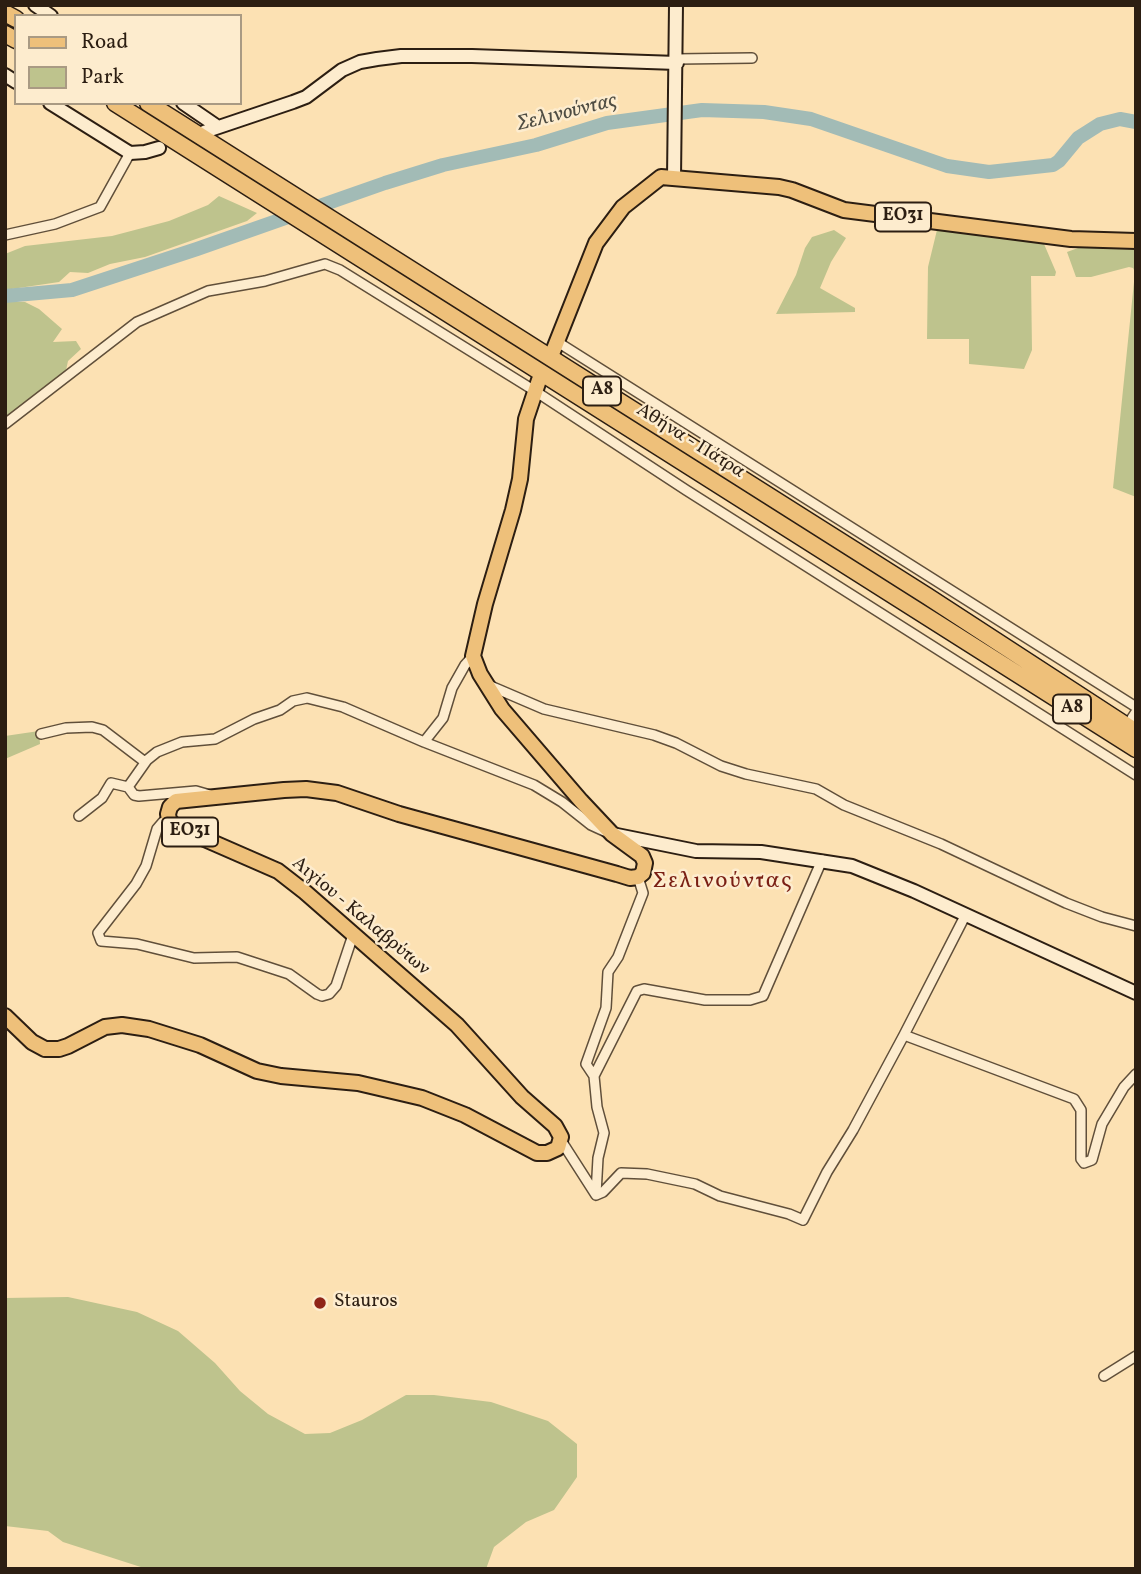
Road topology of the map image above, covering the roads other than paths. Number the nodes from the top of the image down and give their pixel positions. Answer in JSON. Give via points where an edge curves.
{"nodes":[{"id":1,"x":676,"y":5,"type":"edge"},
{"id":2,"x":752,"y":58,"type":"dead end"},
{"id":3,"x":677,"y":61,"type":"junction"},
{"id":4,"x":53,"y":105,"type":"edge"},
{"id":5,"x":118,"y":105,"type":"edge"},
{"id":6,"x":151,"y":105,"type":"edge"},
{"id":7,"x":186,"y":105,"type":"edge"},
{"id":8,"x":218,"y":127,"type":"junction"},
{"id":9,"x":204,"y":132,"type":"dead end"},
{"id":10,"x":159,"y":148,"type":"dead end"},
{"id":11,"x":130,"y":153,"type":"junction"},
{"id":12,"x":674,"y":178,"type":"junction"},
{"id":13,"x":5,"y":235,"type":"edge"},
{"id":14,"x":1136,"y":241,"type":"edge"},
{"id":15,"x":554,"y":347,"type":"joint"},
{"id":16,"x":537,"y":386,"type":"junction"},
{"id":17,"x":5,"y":424,"type":"edge"},
{"id":18,"x":834,"y":517,"type":"junction"},
{"id":19,"x":830,"y":531,"type":"dead end"},
{"id":20,"x":824,"y":562,"type":"dead end"},
{"id":21,"x":821,"y":575,"type":"junction"},
{"id":22,"x":473,"y":656,"type":"junction"},
{"id":23,"x":486,"y":684,"type":"junction"},
{"id":24,"x":1135,"y":718,"type":"edge"},
{"id":25,"x":41,"y":734,"type":"dead end"},
{"id":26,"x":424,"y":742,"type":"junction"},
{"id":27,"x":1119,"y":745,"type":"dead end"},
{"id":28,"x":1136,"y":749,"type":"edge"},
{"id":29,"x":1111,"y":758,"type":"junction"},
{"id":30,"x":145,"y":762,"type":"junction"},
{"id":31,"x":1136,"y":775,"type":"edge"},
{"id":32,"x":128,"y":787,"type":"junction"},
{"id":33,"x":222,"y":797,"type":"junction"},
{"id":34,"x":79,"y":816,"type":"dead end"},
{"id":35,"x":169,"y":820,"type":"junction"},
{"id":36,"x":612,"y":834,"type":"junction"},
{"id":37,"x":822,"y":860,"type":"junction"},
{"id":38,"x":638,"y":877,"type":"junction"},
{"id":39,"x":965,"y":916,"type":"junction"},
{"id":40,"x":1136,"y":926,"type":"edge"},
{"id":41,"x":353,"y":935,"type":"junction"},
{"id":42,"x":1136,"y":993,"type":"edge"},
{"id":43,"x":5,"y":1016,"type":"edge"},
{"id":44,"x":904,"y":1035,"type":"junction"},
{"id":45,"x":1136,"y":1074,"type":"edge"},
{"id":46,"x":594,"y":1076,"type":"junction"},
{"id":47,"x":562,"y":1142,"type":"junction"},
{"id":48,"x":596,"y":1195,"type":"junction"},
{"id":49,"x":1136,"y":1356,"type":"edge"},
{"id":50,"x":1104,"y":1376,"type":"dead end"}],
"edges":[{"from":1,"to":3,"type":"street"},
{"from":2,"to":3,"type":"street"},
{"from":3,"to":8,"type":"street","via":[[472,56],[377,59],[342,70],[306,97]]},
{"from":3,"to":12,"type":"street"},
{"from":4,"to":11,"type":"street"},
{"from":5,"to":28,"type":"highway","name":"Αθήνα - Πάτρα","number":"Α8"},
{"from":6,"to":24,"type":"highway","name":"Αθήνα - Πάτρα","number":"Α8","via":[[1096,707]]},
{"from":7,"to":8,"type":"street"},
{"from":8,"to":9,"type":"street"},
{"from":10,"to":11,"type":"street"},
{"from":11,"to":13,"type":"street","via":[[100,206],[55,224]]},
{"from":12,"to":14,"type":"main road","number":"ΕΟ31","via":[[779,187],[844,210],[1071,239]]},
{"from":12,"to":15,"type":"main road","number":"ΕΟ31","via":[[656,179],[622,207],[605,230]]},
{"from":15,"to":18,"type":"street"},
{"from":16,"to":17,"type":"street","via":[[325,264],[265,281],[208,290],[137,322]]},
{"from":16,"to":21,"type":"street"},
{"from":16,"to":22,"type":"main road","via":[[526,419],[513,510]]},
{"from":18,"to":19,"type":"street"},
{"from":18,"to":24,"type":"street"},
{"from":20,"to":21,"type":"street"},
{"from":21,"to":29,"type":"street"},
{"from":22,"to":23,"type":"main road"},
{"from":22,"to":26,"type":"street","via":[[452,688],[439,723]]},
{"from":23,"to":36,"type":"main road"},
{"from":23,"to":40,"type":"street","via":[[544,709],[654,735],[746,775],[816,789],[1066,903]]},
{"from":25,"to":30,"type":"street","via":[[92,727],[103,730]]},
{"from":26,"to":30,"type":"street","via":[[343,707],[307,698],[215,738],[165,748]]},
{"from":26,"to":36,"type":"street","via":[[534,785],[591,825]]},
{"from":27,"to":29,"type":"street"},
{"from":29,"to":31,"type":"street"},
{"from":30,"to":32,"type":"street"},
{"from":32,"to":33,"type":"street","via":[[139,796],[195,791]]},
{"from":32,"to":34,"type":"street","via":[[111,783],[102,798]]},
{"from":33,"to":35,"type":"main road","number":"ΕΟ31","via":[[176,801],[169,809]]},
{"from":33,"to":38,"type":"main road","number":"ΕΟ31","via":[[306,789],[337,793]]},
{"from":35,"to":41,"type":"main road","name":"Αιγίου - Καλαβρύτων","number":"ΕΟ31","via":[[278,871]]},
{"from":35,"to":41,"type":"street","via":[[157,829],[136,884],[98,933],[101,941],[137,944],[194,958],[237,957],[283,971],[322,996],[336,986]]},
{"from":36,"to":37,"type":"street","via":[[696,851],[761,852]]},
{"from":36,"to":38,"type":"main road","via":[[642,856],[645,863]]},
{"from":37,"to":39,"type":"street","via":[[880,876]]},
{"from":37,"to":46,"type":"street","via":[[762,996],[697,1000],[639,989]]},
{"from":38,"to":46,"type":"street","via":[[643,893],[608,972],[606,1008],[586,1064]]},
{"from":39,"to":42,"type":"street"},
{"from":39,"to":44,"type":"street"},
{"from":41,"to":47,"type":"main road","name":"Αιγίου - Καλαβρύτων","number":"ΕΟ31","via":[[457,1025],[555,1126]]},
{"from":43,"to":47,"type":"main road","via":[[45,1049],[68,1046],[105,1027],[149,1029],[200,1045],[257,1071],[358,1083],[422,1098],[537,1153],[553,1152]]},
{"from":44,"to":45,"type":"street","via":[[1074,1099],[1081,1110],[1084,1163],[1092,1160],[1102,1124]]},
{"from":44,"to":48,"type":"street","via":[[803,1220],[685,1181],[647,1174],[621,1173]]},
{"from":46,"to":48,"type":"street","via":[[604,1133]]},
{"from":47,"to":48,"type":"street"},
{"from":49,"to":50,"type":"street"}]}
